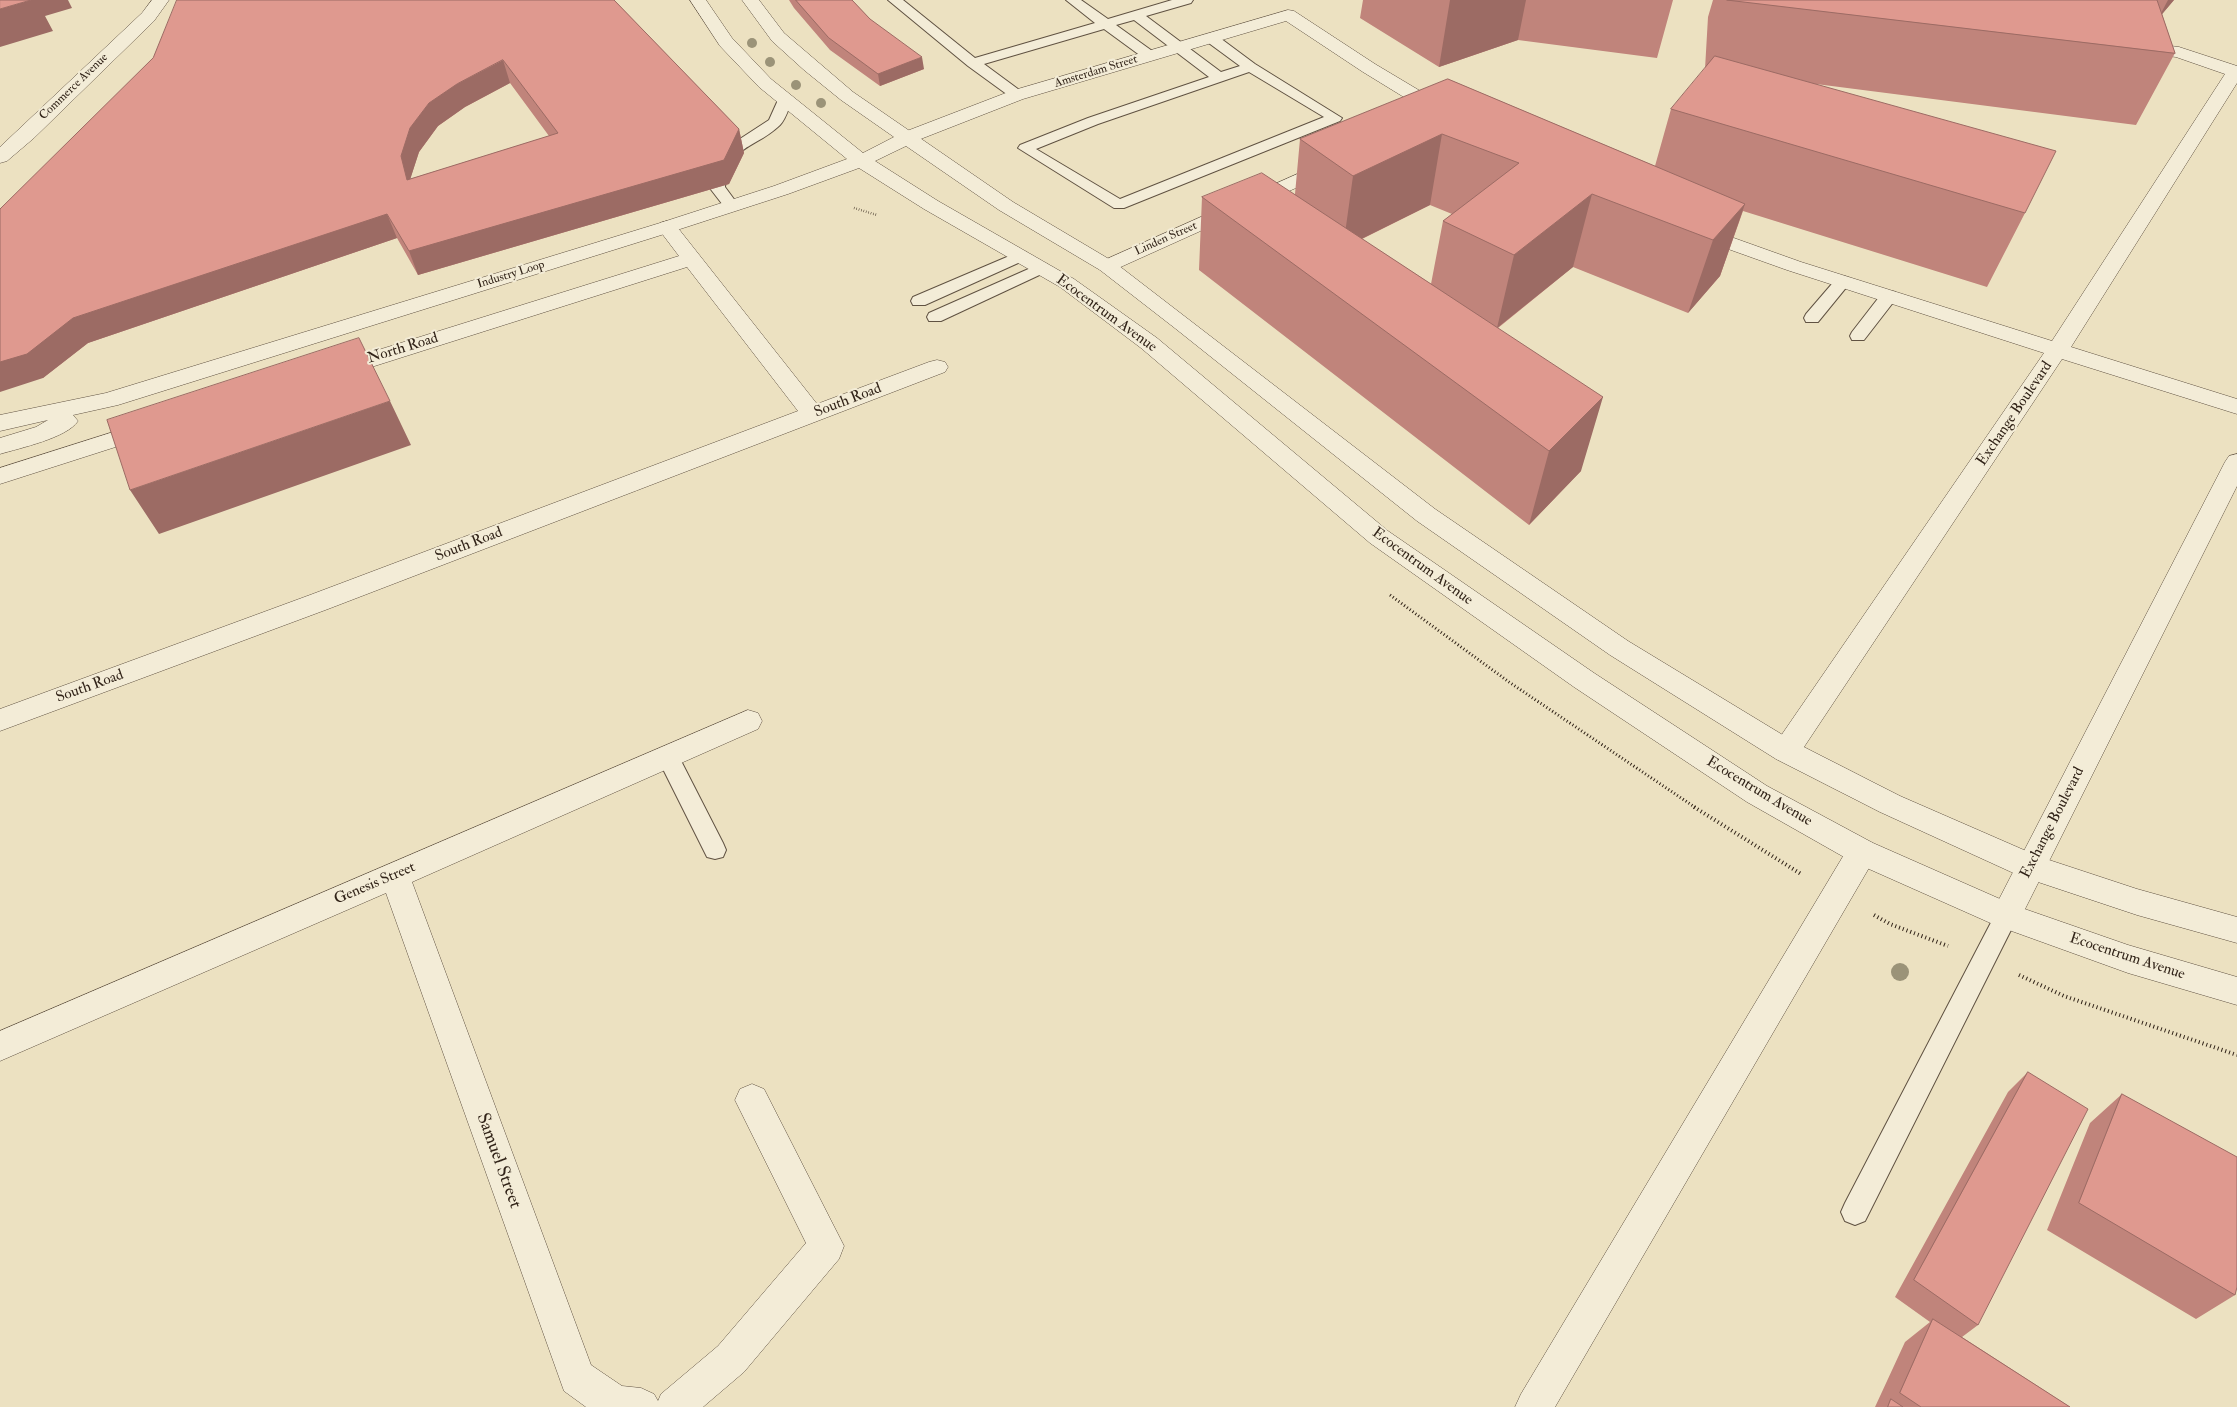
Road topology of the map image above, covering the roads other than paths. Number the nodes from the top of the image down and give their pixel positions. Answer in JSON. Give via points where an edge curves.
{"nodes":[{"id":1,"x":161,"y":0,"type":"edge"},
{"id":2,"x":698,"y":0,"type":"edge"},
{"id":3,"x":750,"y":0,"type":"edge"},
{"id":4,"x":895,"y":0,"type":"edge"},
{"id":5,"x":1074,"y":0,"type":"edge"},
{"id":6,"x":1186,"y":0,"type":"edge"},
{"id":7,"x":148,"y":8,"type":"edge"},
{"id":8,"x":1136,"y":15,"type":"junction"},
{"id":9,"x":1107,"y":23,"type":"junction"},
{"id":10,"x":1211,"y":38,"type":"junction"},
{"id":11,"x":2119,"y":45,"type":"edge"},
{"id":12,"x":1179,"y":48,"type":"junction"},
{"id":13,"x":1150,"y":56,"type":"junction"},
{"id":14,"x":972,"y":63,"type":"junction"},
{"id":15,"x":1250,"y":67,"type":"junction"},
{"id":16,"x":2236,"y":72,"type":"edge"},
{"id":17,"x":1218,"y":77,"type":"junction"},
{"id":18,"x":1017,"y":96,"type":"junction"},
{"id":19,"x":785,"y":100,"type":"junction"},
{"id":20,"x":1444,"y":119,"type":"edge"},
{"id":21,"x":906,"y":138,"type":"junction"},
{"id":22,"x":0,"y":157,"type":"edge"},
{"id":23,"x":1346,"y":158,"type":"edge"},
{"id":24,"x":861,"y":161,"type":"junction"},
{"id":25,"x":731,"y":206,"type":"junction"},
{"id":26,"x":1677,"y":223,"type":"edge"},
{"id":27,"x":666,"y":227,"type":"junction"},
{"id":28,"x":691,"y":259,"type":"junction"},
{"id":29,"x":1032,"y":262,"type":"junction"},
{"id":30,"x":1107,"y":266,"type":"junction"},
{"id":31,"x":1843,"y":281,"type":"junction"},
{"id":32,"x":1889,"y":296,"type":"junction"},
{"id":33,"x":919,"y":301,"type":"dead end"},
{"id":34,"x":935,"y":317,"type":"dead end"},
{"id":35,"x":1812,"y":318,"type":"dead end"},
{"id":36,"x":1858,"y":336,"type":"dead end"},
{"id":37,"x":2058,"y":350,"type":"junction"},
{"id":38,"x":937,"y":366,"type":"dead end"},
{"id":39,"x":312,"y":378,"type":"edge"},
{"id":40,"x":110,"y":400,"type":"junction"},
{"id":41,"x":2237,"y":407,"type":"edge"},
{"id":42,"x":812,"y":414,"type":"junction"},
{"id":43,"x":170,"y":422,"type":"edge"},
{"id":44,"x":0,"y":423,"type":"edge"},
{"id":45,"x":0,"y":446,"type":"edge"},
{"id":46,"x":2237,"y":462,"type":"edge"},
{"id":47,"x":0,"y":476,"type":"edge"},
{"id":48,"x":0,"y":720,"type":"edge"},
{"id":49,"x":748,"y":720,"type":"dead end"},
{"id":50,"x":1786,"y":751,"type":"junction"},
{"id":51,"x":668,"y":757,"type":"junction"},
{"id":52,"x":715,"y":850,"type":"dead end"},
{"id":53,"x":1862,"y":852,"type":"junction"},
{"id":54,"x":2031,"y":866,"type":"junction"},
{"id":55,"x":395,"y":876,"type":"junction"},
{"id":56,"x":2006,"y":916,"type":"junction"},
{"id":57,"x":2237,"y":930,"type":"edge"},
{"id":58,"x":2237,"y":991,"type":"edge"},
{"id":59,"x":0,"y":1046,"type":"edge"},
{"id":60,"x":752,"y":1100,"type":"dead end"},
{"id":61,"x":1855,"y":1212,"type":"dead end"},
{"id":62,"x":642,"y":1407,"type":"edge"},
{"id":63,"x":674,"y":1407,"type":"edge"},
{"id":64,"x":1534,"y":1407,"type":"edge"}],
"edges":[{"from":1,"to":7,"type":"street","name":"Commerce Avenue"},
{"from":2,"to":19,"type":"street","name":"Ecocentrum Avenue","via":[[726,42]]},
{"from":3,"to":21,"type":"street","via":[[778,37],[810,66]]},
{"from":4,"to":14,"type":"lane"},
{"from":5,"to":9,"type":"lane"},
{"from":6,"to":8,"type":"lane"},
{"from":7,"to":22,"type":"street","name":"Commerce Avenue","via":[[27,134]]},
{"from":8,"to":9,"type":"lane"},
{"from":8,"to":12,"type":"lane"},
{"from":9,"to":13,"type":"lane"},
{"from":9,"to":14,"type":"lane"},
{"from":10,"to":12,"type":"street","name":"Amsterdam Street"},
{"from":10,"to":15,"type":"lane"},
{"from":10,"to":20,"type":"street","name":"Amsterdam Street","via":[[1288,15]]},
{"from":11,"to":16,"type":"street","via":[[2179,52]]},
{"from":12,"to":13,"type":"street","name":"Amsterdam Street"},
{"from":12,"to":17,"type":"lane"},
{"from":13,"to":18,"type":"street","name":"Amsterdam Street"},
{"from":14,"to":18,"type":"lane"},
{"from":15,"to":17,"type":"lane"},
{"from":15,"to":17,"type":"lane","via":[[1335,118],[1119,205],[1025,148]]},
{"from":16,"to":37,"type":"street","name":"Exchange Boulevard"},
{"from":18,"to":21,"type":"street","name":"Amsterdam Street"},
{"from":19,"to":24,"type":"street","name":"Ecocentrum Avenue"},
{"from":19,"to":25,"type":"lane","via":[[774,122],[731,151],[718,170],[717,187]]},
{"from":21,"to":24,"type":"street","name":"Industry Loop"},
{"from":21,"to":30,"type":"street","via":[[1006,206]]},
{"from":23,"to":30,"type":"street","name":"Linden Street"},
{"from":24,"to":25,"type":"street","name":"Industry Loop"},
{"from":24,"to":29,"type":"street","name":"Ecocentrum Avenue","via":[[923,201]]},
{"from":25,"to":27,"type":"street","name":"Industry Loop"},
{"from":26,"to":31,"type":"street"},
{"from":27,"to":28,"type":"street"},
{"from":27,"to":40,"type":"street","name":"Industry Loop"},
{"from":28,"to":39,"type":"street","name":"North Road"},
{"from":28,"to":42,"type":"street"},
{"from":29,"to":33,"type":"lane"},
{"from":29,"to":34,"type":"lane"},
{"from":29,"to":53,"type":"street","name":"Ecocentrum Avenue","via":[[1149,342],[1379,537],[1584,680],[1757,794]]},
{"from":30,"to":50,"type":"street","via":[[1426,515],[1619,648]]},
{"from":31,"to":32,"type":"street"},
{"from":31,"to":35,"type":"lane"},
{"from":32,"to":36,"type":"lane"},
{"from":32,"to":37,"type":"street"},
{"from":37,"to":41,"type":"street"},
{"from":37,"to":50,"type":"street","name":"Exchange Boulevard"},
{"from":38,"to":42,"type":"street","name":"South Road"},
{"from":40,"to":44,"type":"street","name":"Industry Loop"},
{"from":40,"to":45,"type":"street","name":"Industry Loop","via":[[44,432]]},
{"from":42,"to":48,"type":"street","name":"South Road"},
{"from":43,"to":47,"type":"street"},
{"from":46,"to":54,"type":"street","name":"Exchange Boulevard"},
{"from":49,"to":51,"type":"street","name":"Genesis Street"},
{"from":50,"to":54,"type":"street","via":[[1890,804]]},
{"from":51,"to":52,"type":"lane"},
{"from":51,"to":55,"type":"street","name":"Genesis Street"},
{"from":53,"to":56,"type":"street","name":"Ecocentrum Avenue"},
{"from":53,"to":64,"type":"street"},
{"from":54,"to":56,"type":"street","name":"Exchange Boulevard"},
{"from":54,"to":57,"type":"street","via":[[2137,902]]},
{"from":55,"to":59,"type":"street","name":"Genesis Street"},
{"from":55,"to":62,"type":"street","name":"Samuel Street","via":[[577,1378],[616,1405]]},
{"from":56,"to":58,"type":"street","name":"Ecocentrum Avenue","via":[[2128,959]]},
{"from":56,"to":61,"type":"lane"},
{"from":60,"to":63,"type":"street","via":[[826,1246],[731,1359]]}]}
